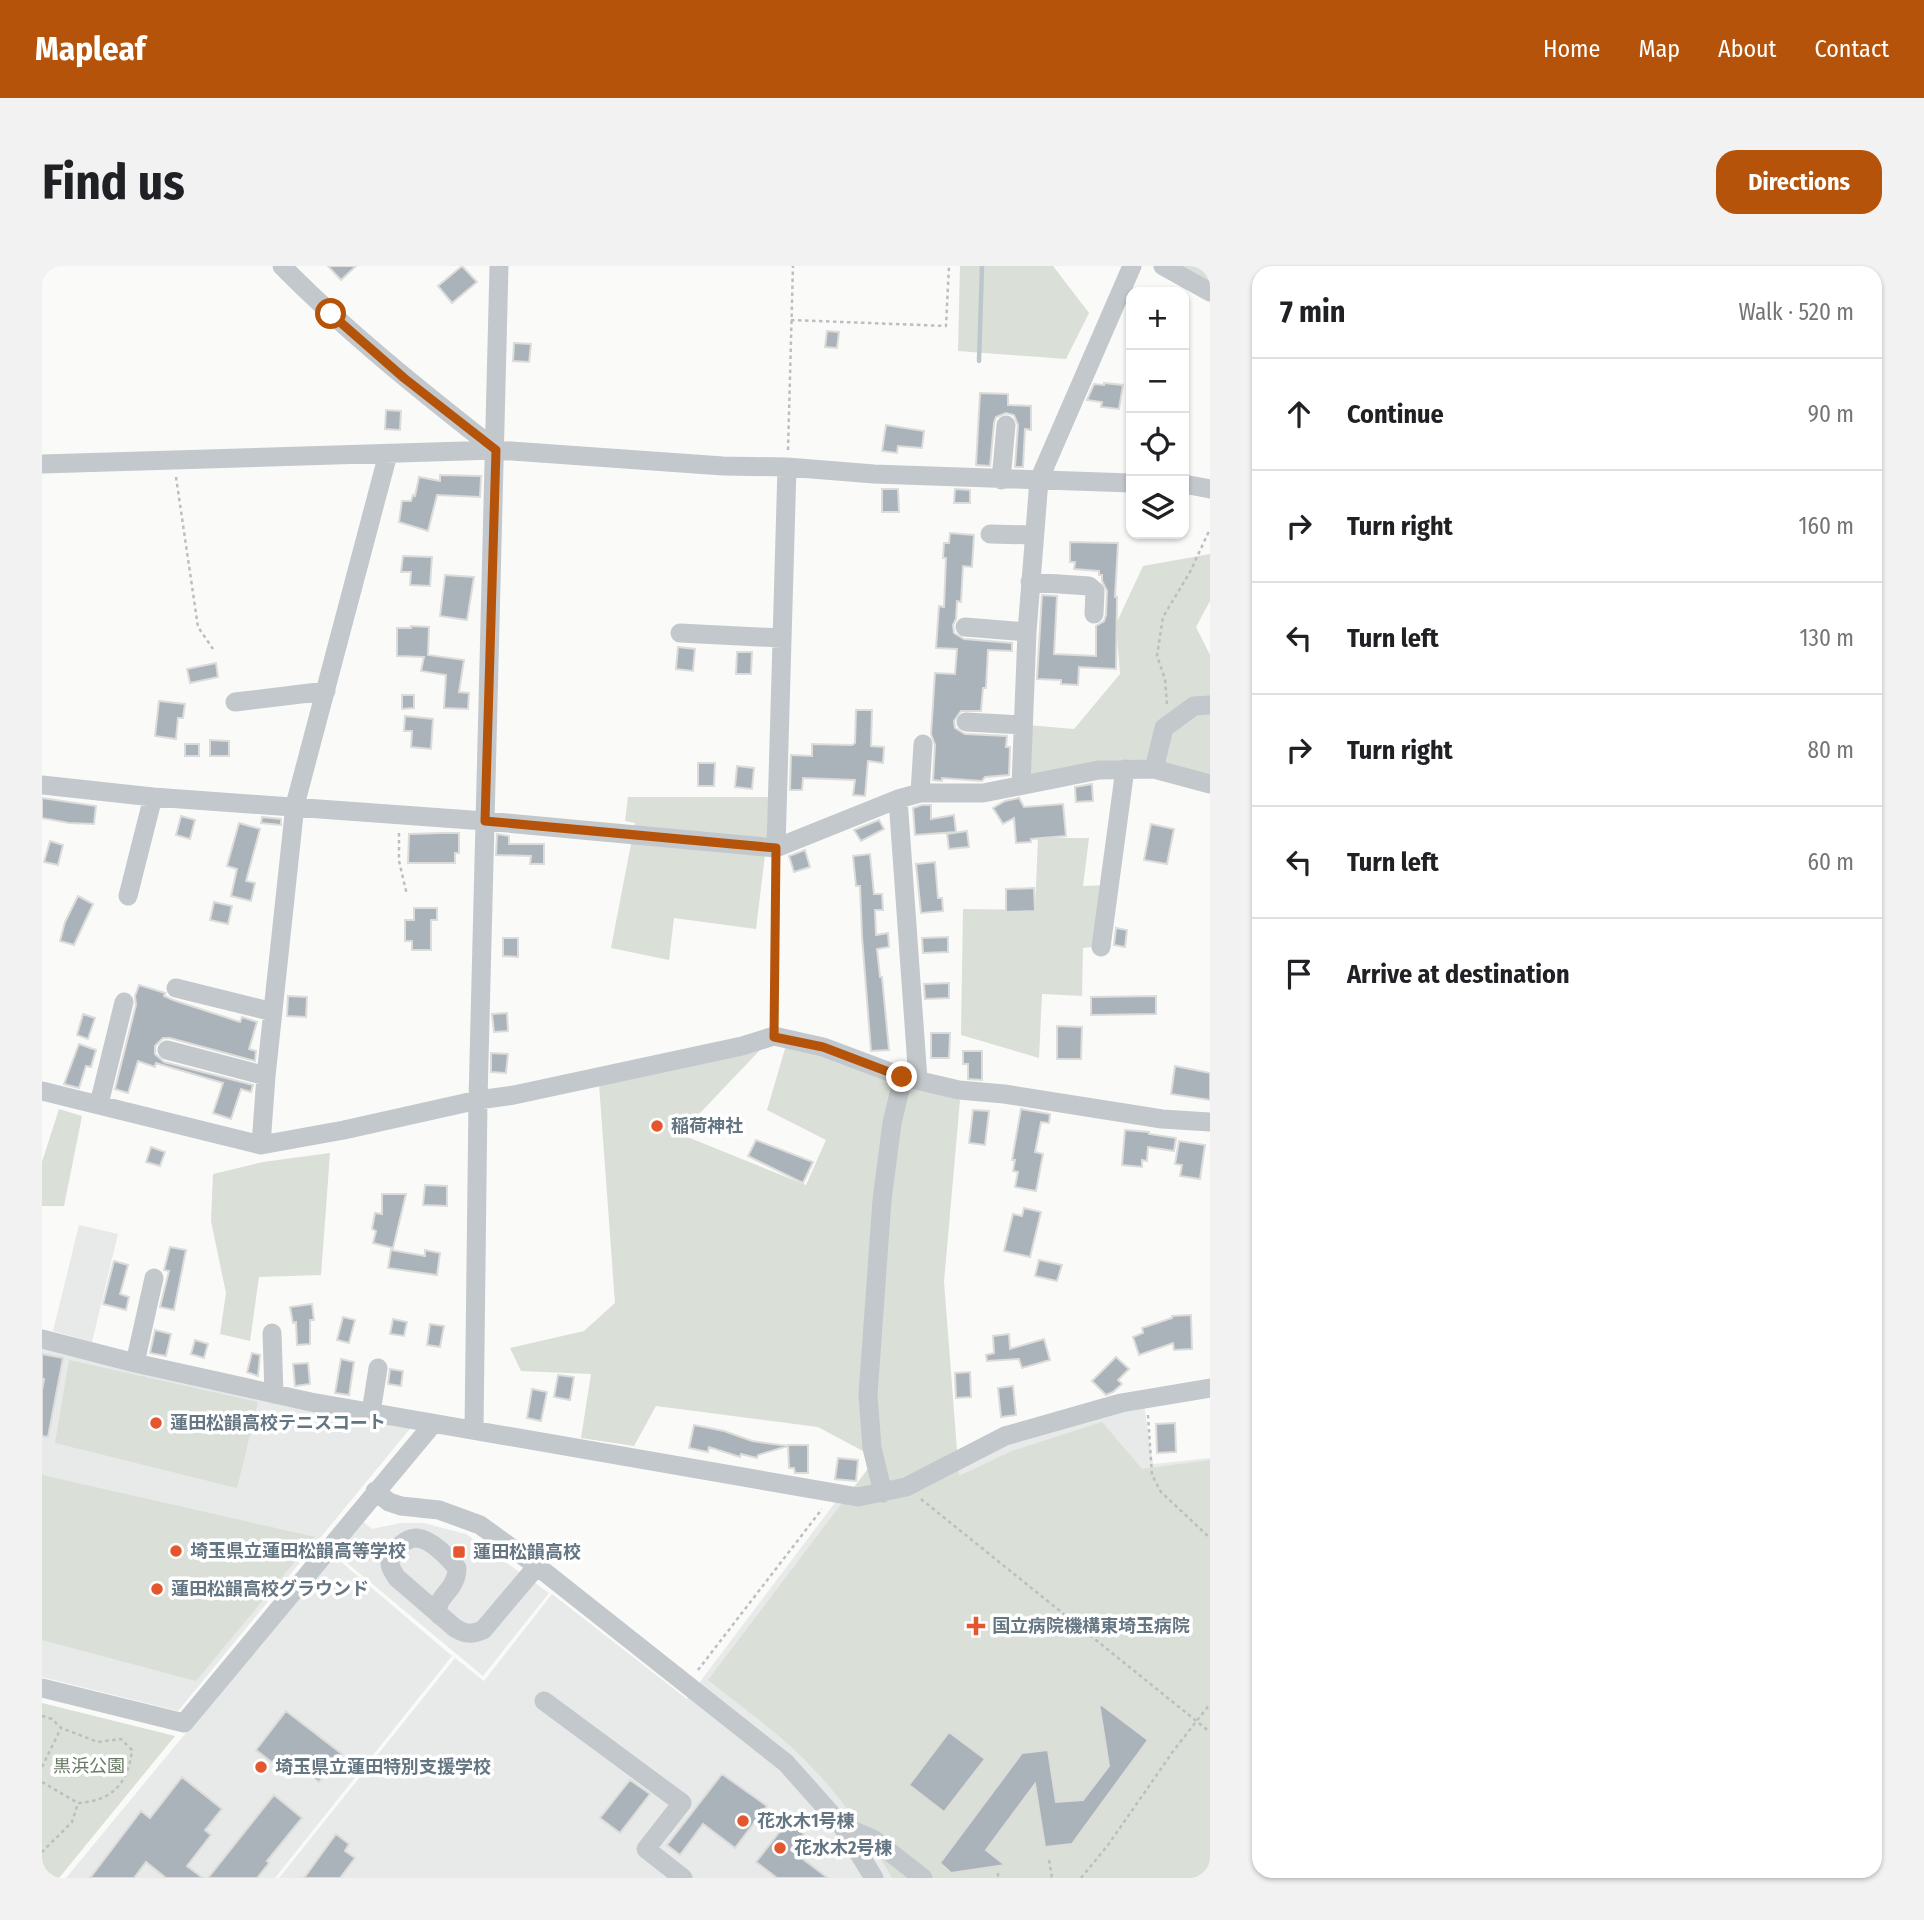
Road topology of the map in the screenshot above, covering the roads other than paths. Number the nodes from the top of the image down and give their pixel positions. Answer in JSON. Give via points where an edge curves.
{"nodes":[{"id":1,"x":282,"y":266,"type":"edge"},
{"id":2,"x":499,"y":266,"type":"edge"},
{"id":3,"x":1132,"y":266,"type":"edge"},
{"id":4,"x":1163,"y":266,"type":"edge"},
{"id":5,"x":1210,"y":292,"type":"edge"},
{"id":6,"x":1006,"y":425,"type":"dead end"},
{"id":7,"x":496,"y":450,"type":"junction"},
{"id":8,"x":388,"y":454,"type":"junction"},
{"id":9,"x":42,"y":464,"type":"edge"},
{"id":10,"x":787,"y":467,"type":"junction"},
{"id":11,"x":994,"y":480,"type":"junction"},
{"id":12,"x":1039,"y":480,"type":"junction"},
{"id":13,"x":1126,"y":483,"type":"edge"},
{"id":14,"x":1189,"y":485,"type":"edge"},
{"id":15,"x":1210,"y":489,"type":"edge"},
{"id":16,"x":990,"y":534,"type":"dead end"},
{"id":17,"x":1034,"y":534,"type":"junction"},
{"id":18,"x":1030,"y":582,"type":"junction"},
{"id":19,"x":1094,"y":614,"type":"dead end"},
{"id":20,"x":965,"y":627,"type":"dead end"},
{"id":21,"x":1027,"y":632,"type":"junction"},
{"id":22,"x":680,"y":633,"type":"dead end"},
{"id":23,"x":781,"y":638,"type":"junction"},
{"id":24,"x":326,"y":691,"type":"junction"},
{"id":25,"x":235,"y":702,"type":"dead end"},
{"id":26,"x":1210,"y":705,"type":"edge"},
{"id":27,"x":966,"y":722,"type":"dead end"},
{"id":28,"x":1023,"y":725,"type":"junction"},
{"id":29,"x":923,"y":744,"type":"dead end"},
{"id":30,"x":1125,"y":769,"type":"junction"},
{"id":31,"x":1154,"y":769,"type":"junction"},
{"id":32,"x":1210,"y":784,"type":"edge"},
{"id":33,"x":42,"y":785,"type":"edge"},
{"id":34,"x":1020,"y":785,"type":"junction"},
{"id":35,"x":920,"y":793,"type":"junction"},
{"id":36,"x":153,"y":797,"type":"junction"},
{"id":37,"x":898,"y":799,"type":"junction"},
{"id":38,"x":295,"y":805,"type":"junction"},
{"id":39,"x":485,"y":821,"type":"junction"},
{"id":40,"x":776,"y":848,"type":"junction"},
{"id":41,"x":128,"y":896,"type":"dead end"},
{"id":42,"x":1101,"y":947,"type":"dead end"},
{"id":43,"x":176,"y":988,"type":"dead end"},
{"id":44,"x":124,"y":1002,"type":"dead end"},
{"id":45,"x":272,"y":1012,"type":"junction"},
{"id":46,"x":167,"y":1051,"type":"dead end"},
{"id":47,"x":266,"y":1076,"type":"junction"},
{"id":48,"x":910,"y":1078,"type":"junction"},
{"id":49,"x":42,"y":1091,"type":"edge"},
{"id":50,"x":478,"y":1100,"type":"junction"},
{"id":51,"x":99,"y":1104,"type":"junction"},
{"id":52,"x":1210,"y":1122,"type":"edge"},
{"id":53,"x":261,"y":1145,"type":"junction"},
{"id":54,"x":154,"y":1278,"type":"dead end"},
{"id":55,"x":272,"y":1333,"type":"dead end"},
{"id":56,"x":42,"y":1339,"type":"edge"},
{"id":57,"x":135,"y":1363,"type":"junction"},
{"id":58,"x":378,"y":1367,"type":"dead end"},
{"id":59,"x":1210,"y":1388,"type":"edge"},
{"id":60,"x":274,"y":1394,"type":"junction"},
{"id":61,"x":371,"y":1412,"type":"junction"},
{"id":62,"x":433,"y":1424,"type":"junction"},
{"id":63,"x":474,"y":1430,"type":"junction"},
{"id":64,"x":375,"y":1492,"type":"junction"},
{"id":65,"x":883,"y":1493,"type":"junction"},
{"id":66,"x":537,"y":1566,"type":"junction"},
{"id":67,"x":439,"y":1615,"type":"dead end"},
{"id":68,"x":42,"y":1688,"type":"edge"},
{"id":69,"x":544,"y":1701,"type":"dead end"},
{"id":70,"x":842,"y":1826,"type":"junction"},
{"id":71,"x":683,"y":1878,"type":"edge"},
{"id":72,"x":874,"y":1878,"type":"edge"},
{"id":73,"x":923,"y":1878,"type":"edge"}],
"edges":[{"from":1,"to":7,"type":"street","via":[[404,378]]},
{"from":2,"to":7,"type":"street"},
{"from":3,"to":12,"type":"street"},
{"from":4,"to":5,"type":"street"},
{"from":6,"to":11,"type":"street"},
{"from":7,"to":8,"type":"street"},
{"from":7,"to":10,"type":"street"},
{"from":7,"to":39,"type":"street"},
{"from":8,"to":9,"type":"street"},
{"from":8,"to":24,"type":"street"},
{"from":10,"to":11,"type":"street"},
{"from":10,"to":23,"type":"street"},
{"from":11,"to":12,"type":"street"},
{"from":12,"to":13,"type":"street"},
{"from":12,"to":17,"type":"street"},
{"from":14,"to":15,"type":"street"},
{"from":16,"to":17,"type":"street"},
{"from":17,"to":18,"type":"street"},
{"from":18,"to":19,"type":"street","via":[[1089,586],[1095,591]]},
{"from":18,"to":21,"type":"street"},
{"from":20,"to":21,"type":"street"},
{"from":21,"to":28,"type":"street"},
{"from":22,"to":23,"type":"street"},
{"from":23,"to":40,"type":"street"},
{"from":24,"to":25,"type":"street"},
{"from":24,"to":38,"type":"street"},
{"from":26,"to":31,"type":"street","via":[[1194,706],[1164,728]]},
{"from":27,"to":28,"type":"street"},
{"from":28,"to":34,"type":"street"},
{"from":29,"to":35,"type":"street"},
{"from":30,"to":31,"type":"street"},
{"from":30,"to":34,"type":"street"},
{"from":30,"to":42,"type":"street"},
{"from":31,"to":32,"type":"street"},
{"from":33,"to":36,"type":"street"},
{"from":34,"to":35,"type":"street","via":[[984,793]]},
{"from":35,"to":37,"type":"street"},
{"from":36,"to":38,"type":"street"},
{"from":36,"to":41,"type":"street"},
{"from":37,"to":40,"type":"street"},
{"from":37,"to":48,"type":"street"},
{"from":38,"to":39,"type":"street"},
{"from":38,"to":45,"type":"street"},
{"from":39,"to":40,"type":"street"},
{"from":39,"to":50,"type":"street"},
{"from":43,"to":45,"type":"street"},
{"from":44,"to":51,"type":"street"},
{"from":45,"to":47,"type":"street"},
{"from":46,"to":47,"type":"street"},
{"from":47,"to":53,"type":"street"},
{"from":48,"to":50,"type":"street","via":[[823,1047],[774,1037]]},
{"from":48,"to":52,"type":"street","via":[[959,1090]]},
{"from":48,"to":65,"type":"street","via":[[892,1123],[881,1200],[868,1395],[872,1448]]},
{"from":49,"to":51,"type":"street"},
{"from":50,"to":53,"type":"street"},
{"from":50,"to":63,"type":"street"},
{"from":51,"to":53,"type":"street"},
{"from":54,"to":57,"type":"street"},
{"from":55,"to":60,"type":"street"},
{"from":56,"to":57,"type":"street"},
{"from":57,"to":60,"type":"street"},
{"from":58,"to":61,"type":"street"},
{"from":59,"to":65,"type":"street","via":[[1121,1403],[1005,1436],[906,1487]]},
{"from":60,"to":61,"type":"street"},
{"from":61,"to":62,"type":"street"},
{"from":62,"to":63,"type":"street"},
{"from":62,"to":64,"type":"street"},
{"from":63,"to":65,"type":"street","via":[[858,1497]]},
{"from":64,"to":66,"type":"street","via":[[401,1506],[439,1510],[480,1525]]},
{"from":64,"to":68,"type":"street","via":[[184,1723]]},
{"from":66,"to":67,"type":"street","via":[[483,1630],[464,1633]]},
{"from":66,"to":70,"type":"street","via":[[786,1763]]},
{"from":69,"to":71,"type":"street","via":[[682,1803],[646,1849]]},
{"from":70,"to":72,"type":"street"},
{"from":70,"to":73,"type":"street","via":[[873,1839]]}]}
